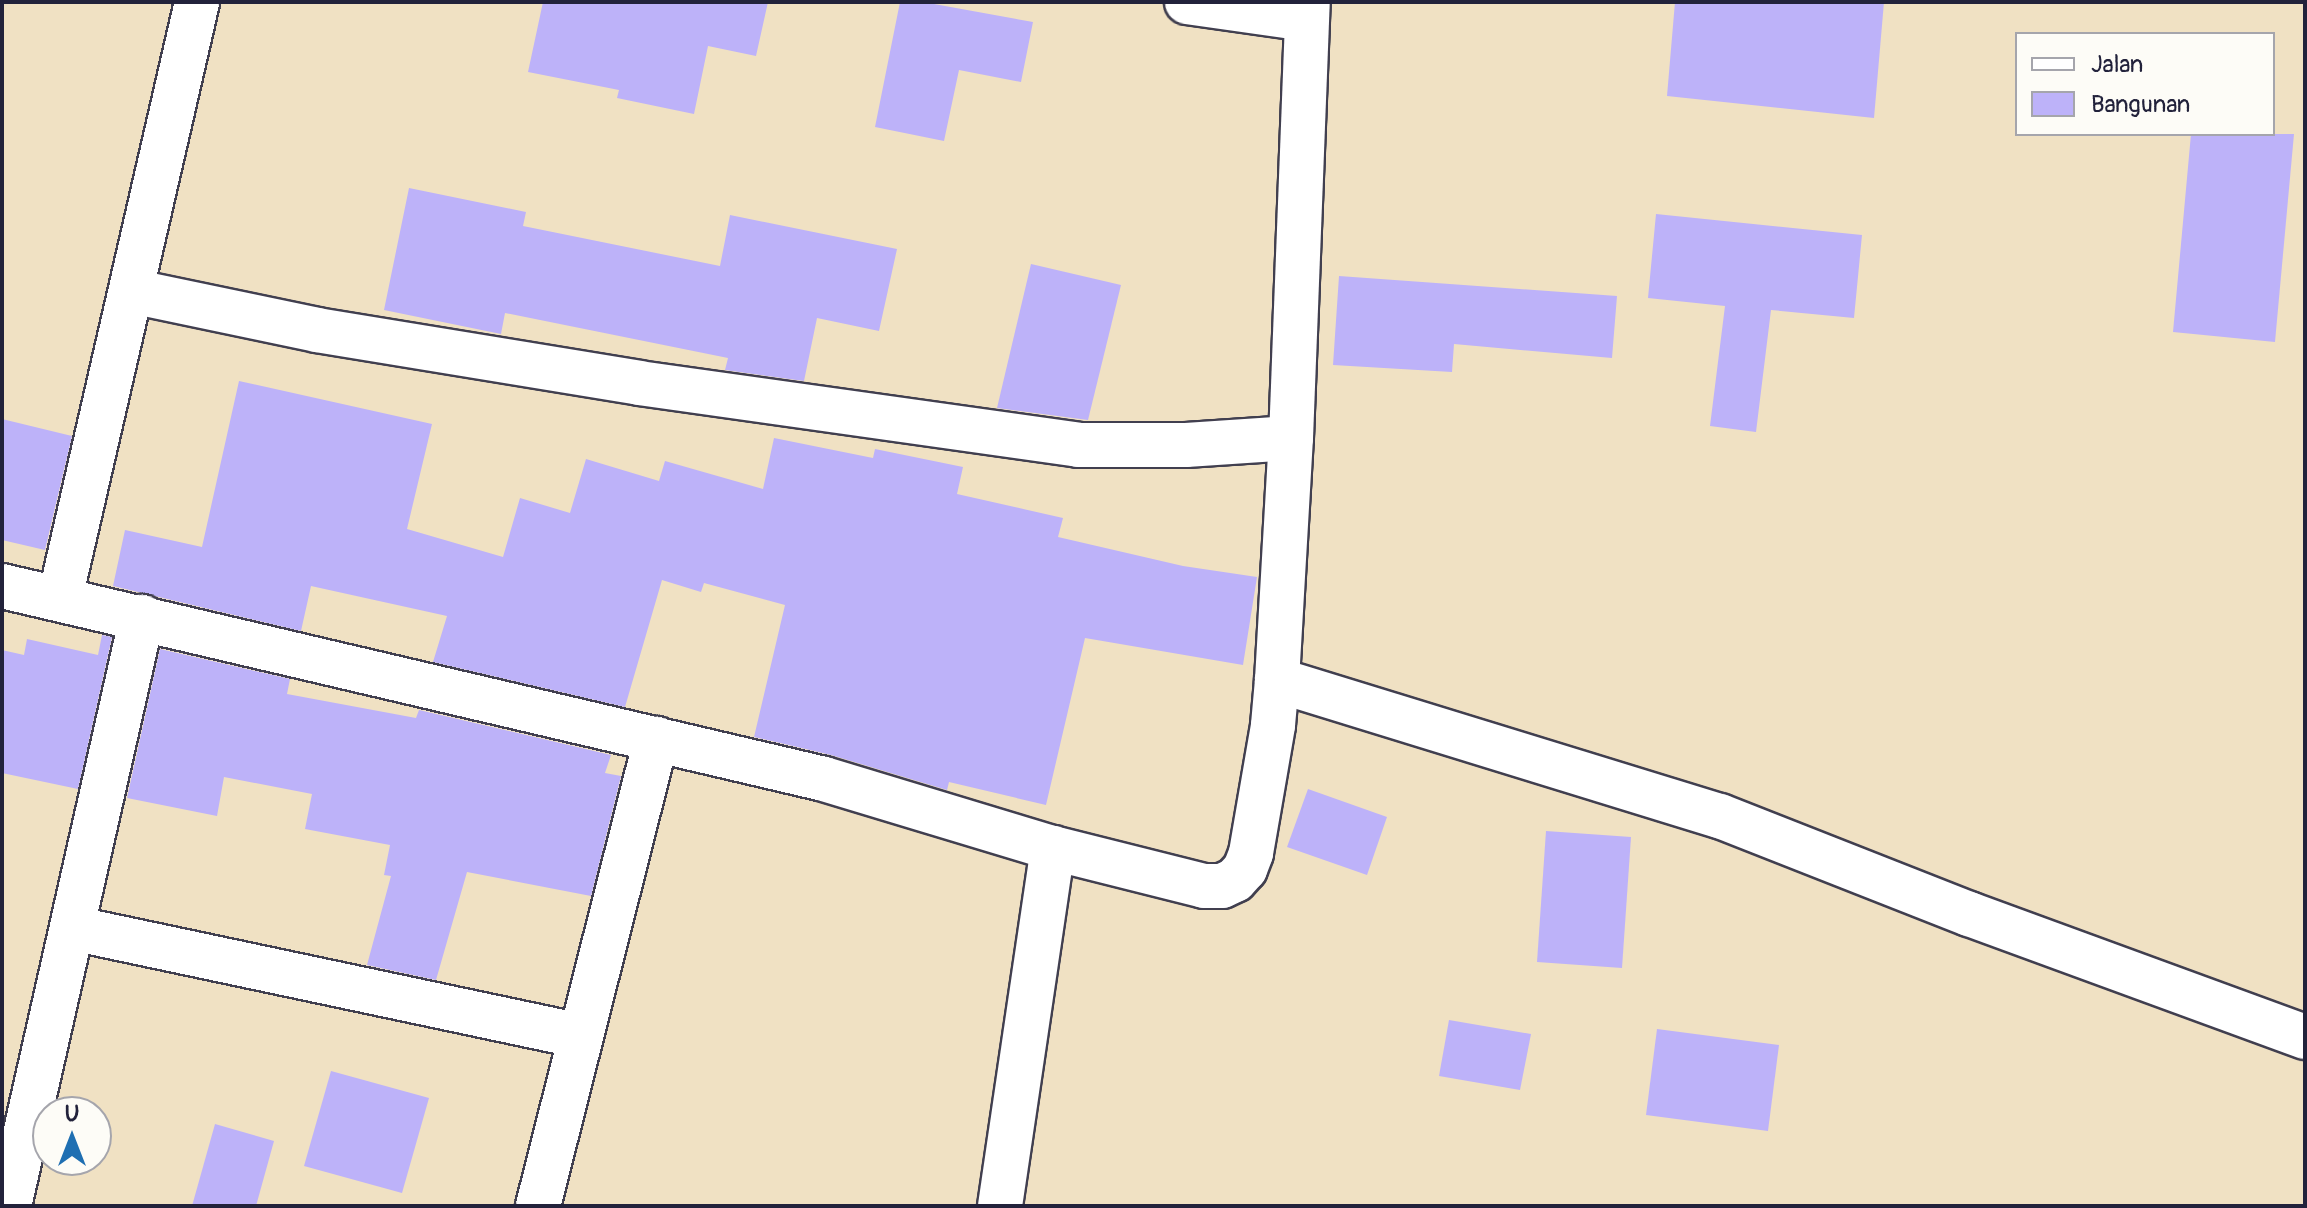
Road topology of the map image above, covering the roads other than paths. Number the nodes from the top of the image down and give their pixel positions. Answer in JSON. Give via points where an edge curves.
{"nodes":[{"id":1,"x":197,"y":2,"type":"edge"},
{"id":2,"x":1187,"y":2,"type":"edge"},
{"id":3,"x":1307,"y":10,"type":"edge"},
{"id":4,"x":131,"y":291,"type":"junction"},
{"id":5,"x":1291,"y":438,"type":"junction"},
{"id":6,"x":2,"y":586,"type":"edge"},
{"id":7,"x":60,"y":598,"type":"junction"},
{"id":8,"x":142,"y":617,"type":"junction"},
{"id":9,"x":1277,"y":680,"type":"junction"},
{"id":10,"x":656,"y":739,"type":"junction"},
{"id":11,"x":1053,"y":848,"type":"junction"},
{"id":12,"x":72,"y":928,"type":"junction"},
{"id":13,"x":581,"y":1036,"type":"junction"},
{"id":14,"x":2305,"y":1037,"type":"edge"},
{"id":15,"x":12,"y":1146,"type":"edge"},
{"id":16,"x":9,"y":1206,"type":"edge"},
{"id":17,"x":538,"y":1206,"type":"edge"},
{"id":18,"x":1000,"y":1206,"type":"edge"}],
"edges":[{"from":1,"to":4,"type":"street"},
{"from":2,"to":3,"type":"street"},
{"from":3,"to":5,"type":"street"},
{"from":4,"to":5,"type":"street","via":[[317,330],[593,375],[1078,445]]},
{"from":4,"to":7,"type":"street"},
{"from":5,"to":9,"type":"street"},
{"from":6,"to":7,"type":"street"},
{"from":7,"to":8,"type":"street"},
{"from":8,"to":10,"type":"street"},
{"from":8,"to":12,"type":"street"},
{"from":9,"to":11,"type":"street","via":[[1251,853],[1235,880],[1204,886]]},
{"from":9,"to":14,"type":"street","via":[[1720,816]]},
{"from":10,"to":11,"type":"street","via":[[824,779]]},
{"from":10,"to":13,"type":"street"},
{"from":11,"to":18,"type":"street"},
{"from":12,"to":13,"type":"street"},
{"from":12,"to":15,"type":"street"},
{"from":13,"to":17,"type":"street"},
{"from":15,"to":16,"type":"street"}]}
